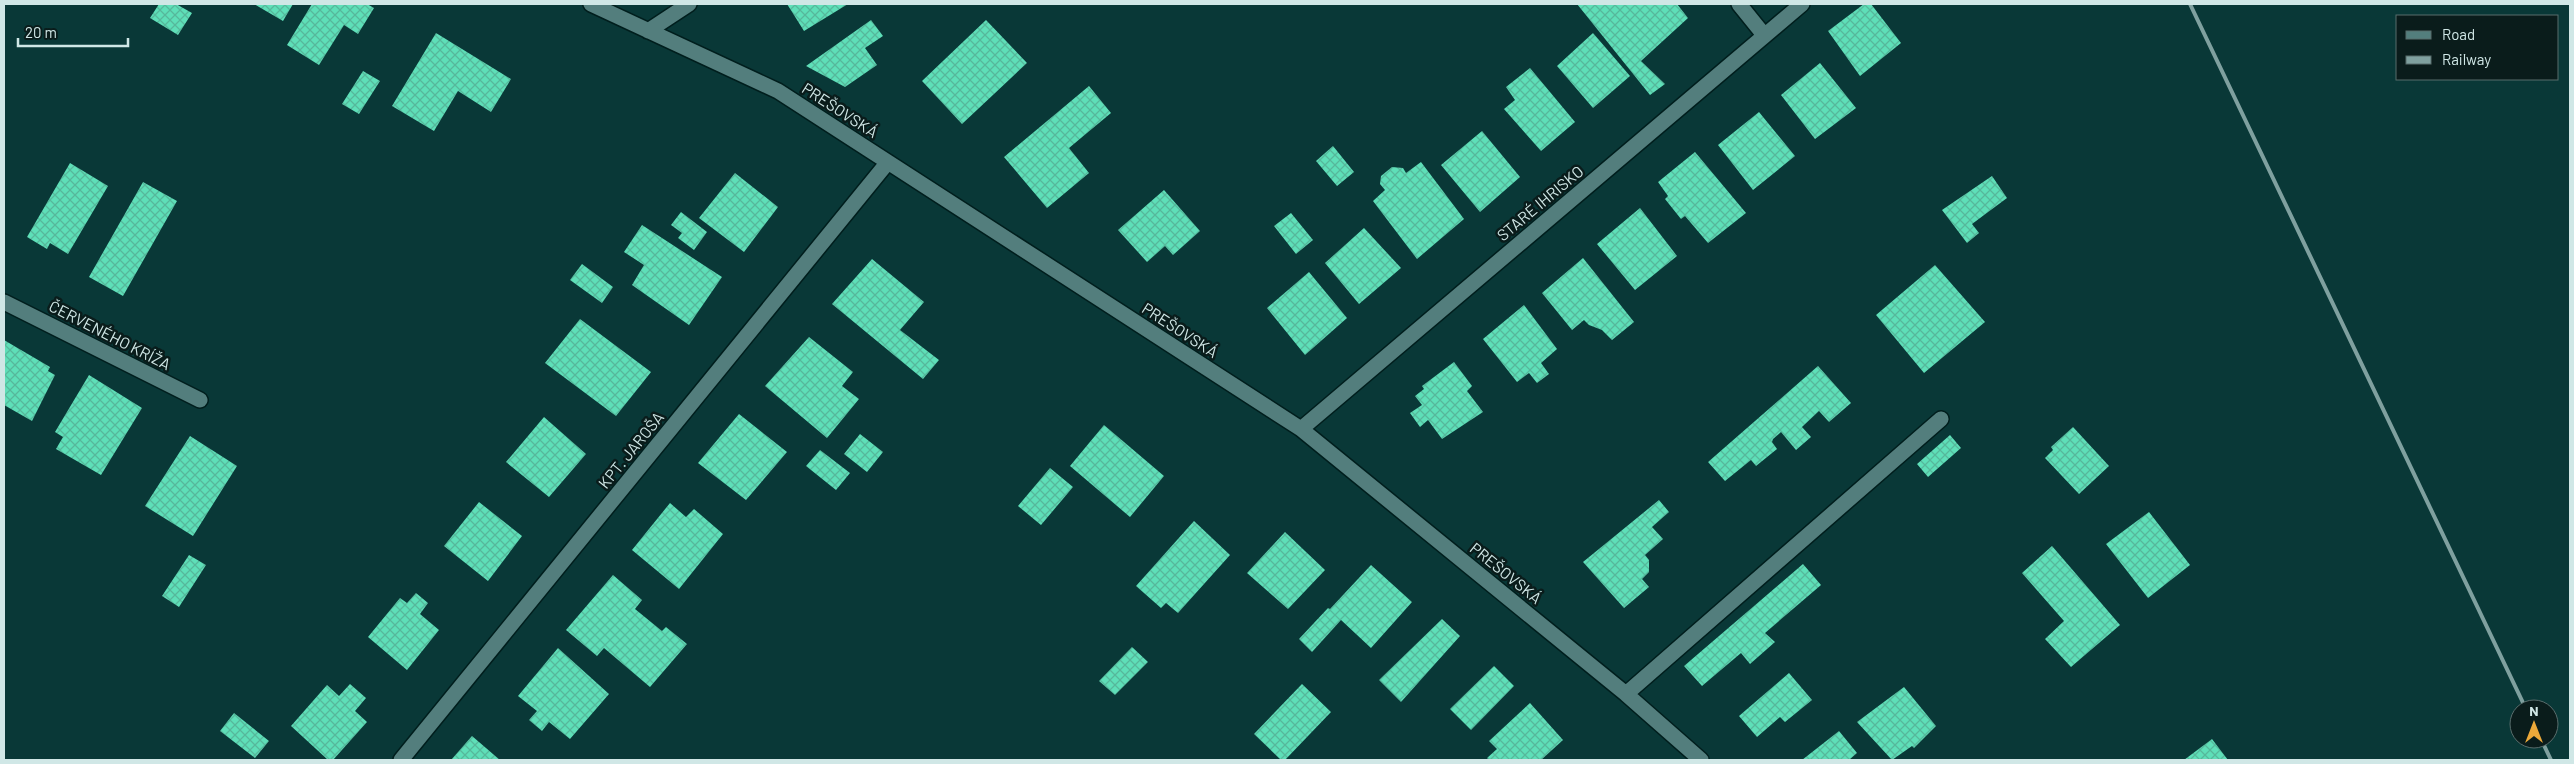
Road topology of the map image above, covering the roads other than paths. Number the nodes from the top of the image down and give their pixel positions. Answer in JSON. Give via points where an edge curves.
{"nodes":[{"id":1,"x":591,"y":4,"type":"edge"},
{"id":2,"x":689,"y":4,"type":"edge"},
{"id":3,"x":1739,"y":4,"type":"edge"},
{"id":4,"x":1802,"y":4,"type":"edge"},
{"id":5,"x":648,"y":30,"type":"junction"},
{"id":6,"x":1764,"y":35,"type":"junction"},
{"id":7,"x":888,"y":162,"type":"junction"},
{"id":8,"x":4,"y":302,"type":"edge"},
{"id":9,"x":200,"y":400,"type":"dead end"},
{"id":10,"x":1941,"y":419,"type":"dead end"},
{"id":11,"x":1301,"y":429,"type":"junction"},
{"id":12,"x":1626,"y":694,"type":"junction"},
{"id":13,"x":401,"y":760,"type":"edge"},
{"id":14,"x":1701,"y":760,"type":"edge"}],
"edges":[{"from":1,"to":5,"type":"street","name":"PREŠOVSKÁ"},
{"from":2,"to":5,"type":"street"},
{"from":3,"to":6,"type":"street"},
{"from":4,"to":6,"type":"street","name":"STARÉ IHRISKO"},
{"from":5,"to":7,"type":"street","name":"PREŠOVSKÁ","via":[[778,91]]},
{"from":6,"to":11,"type":"street","name":"STARÉ IHRISKO"},
{"from":7,"to":11,"type":"street","name":"PREŠOVSKÁ"},
{"from":7,"to":13,"type":"street","name":"KPT. JAROŠA"},
{"from":8,"to":9,"type":"street","name":"ČERVENÉHO KRÍŽA"},
{"from":10,"to":12,"type":"street"},
{"from":11,"to":12,"type":"street","name":"PREŠOVSKÁ"},
{"from":12,"to":14,"type":"street","name":"PREŠOVSKÁ"}]}
